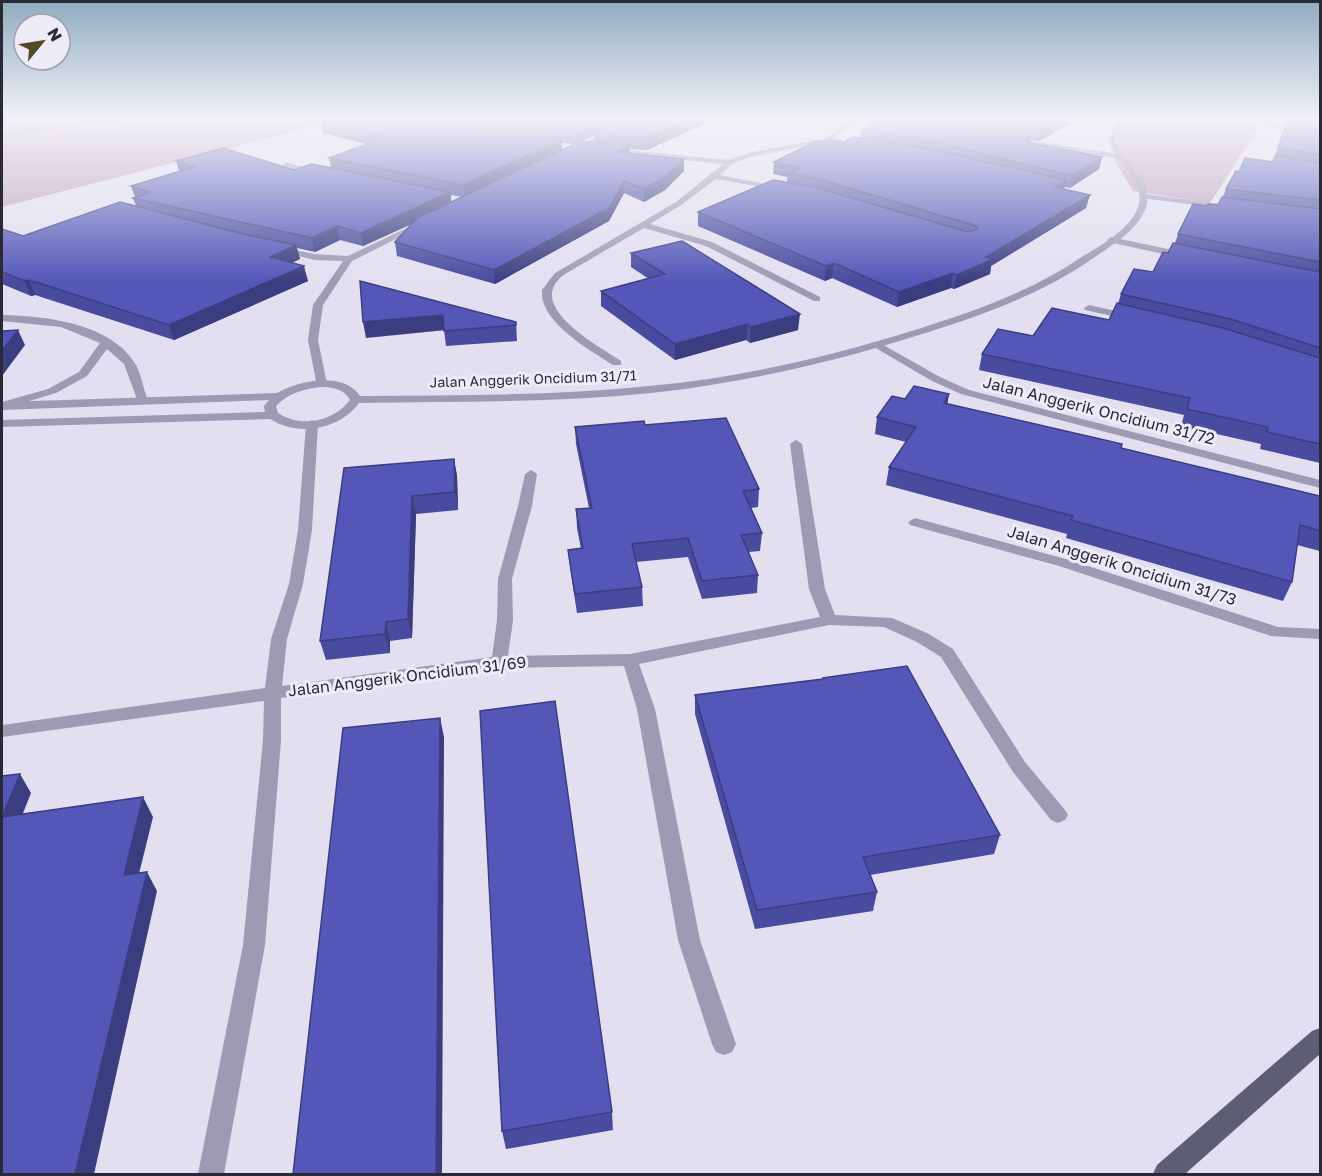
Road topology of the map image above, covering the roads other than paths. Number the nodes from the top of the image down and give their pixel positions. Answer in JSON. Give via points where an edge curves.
{"nodes":[{"id":1,"x":315,"y":173,"type":"edge"},
{"id":2,"x":720,"y":173,"type":"edge"},
{"id":3,"x":1131,"y":173,"type":"edge"},
{"id":4,"x":322,"y":175,"type":"edge"},
{"id":5,"x":716,"y":177,"type":"junction"},
{"id":6,"x":791,"y":191,"type":"edge"},
{"id":7,"x":1144,"y":196,"type":"junction"},
{"id":8,"x":1240,"y":208,"type":"edge"},
{"id":9,"x":436,"y":217,"type":"edge"},
{"id":10,"x":643,"y":225,"type":"junction"},
{"id":11,"x":1111,"y":240,"type":"junction"},
{"id":12,"x":270,"y":248,"type":"edge"},
{"id":13,"x":1194,"y":258,"type":"edge"},
{"id":14,"x":349,"y":259,"type":"junction"},
{"id":15,"x":817,"y":299,"type":"dead end"},
{"id":16,"x":1089,"y":308,"type":"dead end"},
{"id":17,"x":2,"y":318,"type":"edge"},
{"id":18,"x":1141,"y":320,"type":"edge"},
{"id":19,"x":107,"y":342,"type":"junction"},
{"id":20,"x":878,"y":345,"type":"junction"},
{"id":21,"x":617,"y":363,"type":"dead end"},
{"id":22,"x":321,"y":384,"type":"junction"},
{"id":23,"x":279,"y":396,"type":"junction"},
{"id":24,"x":142,"y":400,"type":"junction"},
{"id":25,"x":356,"y":400,"type":"junction"},
{"id":26,"x":2,"y":406,"type":"edge"},
{"id":27,"x":272,"y":415,"type":"junction"},
{"id":28,"x":2,"y":424,"type":"edge"},
{"id":29,"x":312,"y":424,"type":"junction"},
{"id":30,"x":796,"y":444,"type":"dead end"},
{"id":31,"x":531,"y":474,"type":"dead end"},
{"id":32,"x":1320,"y":484,"type":"edge"},
{"id":33,"x":915,"y":522,"type":"dead end"},
{"id":34,"x":829,"y":620,"type":"junction"},
{"id":35,"x":1320,"y":634,"type":"edge"},
{"id":36,"x":630,"y":660,"type":"junction"},
{"id":37,"x":499,"y":662,"type":"junction"},
{"id":38,"x":273,"y":692,"type":"junction"},
{"id":39,"x":2,"y":731,"type":"edge"},
{"id":40,"x":1058,"y":815,"type":"dead end"},
{"id":41,"x":1320,"y":1040,"type":"edge"},
{"id":42,"x":724,"y":1044,"type":"dead end"},
{"id":43,"x":211,"y":1174,"type":"edge"},
{"id":44,"x":1166,"y":1174,"type":"edge"}],
"edges":[{"from":1,"to":4,"type":"street"},
{"from":2,"to":5,"type":"street"},
{"from":3,"to":7,"type":"street"},
{"from":5,"to":6,"type":"street"},
{"from":5,"to":10,"type":"street"},
{"from":7,"to":8,"type":"street"},
{"from":7,"to":11,"type":"street","name":"Jalan Anggerik Oncidium 31/71","via":[[1138,214]]},
{"from":9,"to":14,"type":"street"},
{"from":10,"to":15,"type":"street","via":[[709,244]]},
{"from":10,"to":21,"type":"street","via":[[552,280],[547,291],[548,302],[561,322]]},
{"from":11,"to":13,"type":"street"},
{"from":11,"to":20,"type":"street","name":"Jalan Anggerik Oncidium 31/71","via":[[1051,280],[967,317]]},
{"from":12,"to":14,"type":"street"},
{"from":14,"to":22,"type":"street","via":[[318,305],[313,340]]},
{"from":16,"to":18,"type":"street"},
{"from":17,"to":19,"type":"street","via":[[65,324]]},
{"from":19,"to":24,"type":"street","via":[[128,360]]},
{"from":19,"to":26,"type":"street","via":[[83,374],[52,391]]},
{"from":20,"to":25,"type":"street","name":"Jalan Anggerik Oncidium 31/71","via":[[763,374],[612,393]]},
{"from":20,"to":32,"type":"street","name":"Jalan Anggerik Oncidium 31/72","via":[[965,392]]},
{"from":22,"to":23,"type":"street"},
{"from":22,"to":25,"type":"street","via":[[350,390]]},
{"from":23,"to":24,"type":"street"},
{"from":23,"to":27,"type":"street","via":[[270,406]]},
{"from":24,"to":26,"type":"street"},
{"from":25,"to":29,"type":"street","via":[[342,415]]},
{"from":27,"to":28,"type":"street"},
{"from":27,"to":29,"type":"street","via":[[287,423]]},
{"from":29,"to":38,"type":"street","via":[[305,530],[296,584],[279,639]]},
{"from":30,"to":34,"type":"street","via":[[817,589]]},
{"from":31,"to":37,"type":"street","via":[[505,579]]},
{"from":33,"to":35,"type":"street","name":"Jalan Anggerik Oncidium 31/73","via":[[1064,563],[1276,632]]},
{"from":34,"to":36,"type":"street","name":"Jalan Anggerik Oncidium 31/69"},
{"from":34,"to":40,"type":"street","name":"Jalan Anggerik Oncidium 31/69","via":[[886,621],[947,653],[1018,767]]},
{"from":36,"to":37,"type":"street","name":"Jalan Anggerik Oncidium 31/69"},
{"from":36,"to":42,"type":"street","via":[[646,709],[689,939]]},
{"from":37,"to":38,"type":"street","name":"Jalan Anggerik Oncidium 31/69"},
{"from":38,"to":39,"type":"street","name":"Jalan Anggerik Oncidium 31/69"},
{"from":38,"to":43,"type":"street","via":[[254,945]]},
{"from":41,"to":44,"type":"main road"}]}
